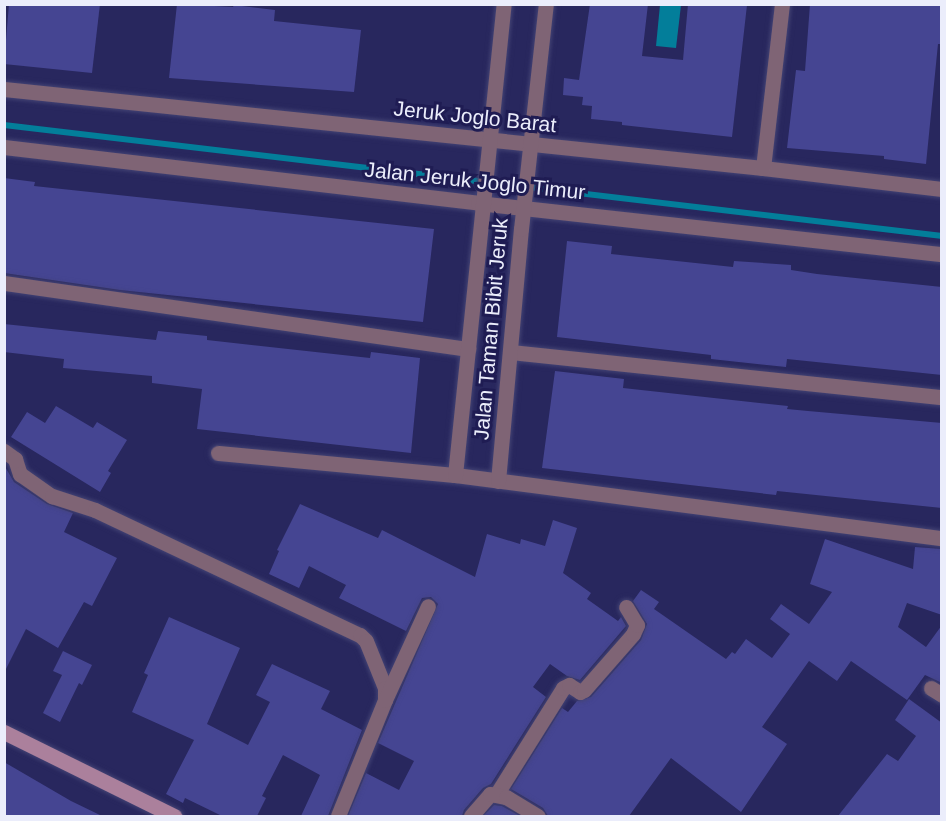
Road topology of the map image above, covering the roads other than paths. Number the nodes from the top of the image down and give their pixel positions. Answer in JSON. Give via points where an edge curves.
{"nodes":[{"id":1,"x":504,"y":4,"type":"edge"},
{"id":2,"x":546,"y":4,"type":"edge"},
{"id":3,"x":782,"y":4,"type":"edge"},
{"id":4,"x":4,"y":89,"type":"edge"},
{"id":5,"x":488,"y":140,"type":"junction"},
{"id":6,"x":530,"y":145,"type":"junction"},
{"id":7,"x":4,"y":147,"type":"edge"},
{"id":8,"x":763,"y":168,"type":"junction"},
{"id":9,"x":942,"y":189,"type":"edge"},
{"id":10,"x":482,"y":203,"type":"junction"},
{"id":11,"x":524,"y":207,"type":"junction"},
{"id":12,"x":942,"y":254,"type":"edge"},
{"id":13,"x":4,"y":283,"type":"edge"},
{"id":14,"x":468,"y":349,"type":"junction"},
{"id":15,"x":511,"y":352,"type":"junction"},
{"id":16,"x":942,"y":397,"type":"edge"},
{"id":17,"x":4,"y":451,"type":"edge"},
{"id":18,"x":218,"y":453,"type":"dead end"},
{"id":19,"x":455,"y":475,"type":"junction"},
{"id":20,"x":498,"y":481,"type":"junction"},
{"id":21,"x":942,"y":538,"type":"edge"},
{"id":22,"x":429,"y":606,"type":"dead end"},
{"id":23,"x":626,"y":608,"type":"dead end"},
{"id":24,"x":385,"y":700,"type":"junction"},
{"id":25,"x":4,"y":732,"type":"edge"},
{"id":26,"x":496,"y":795,"type":"junction"},
{"id":27,"x":174,"y":816,"type":"edge"},
{"id":28,"x":338,"y":816,"type":"edge"},
{"id":29,"x":471,"y":816,"type":"edge"},
{"id":30,"x":538,"y":816,"type":"edge"}],
"edges":[{"from":1,"to":5,"type":"street","name":"Jalan Taman Bibit Jeruk"},
{"from":2,"to":6,"type":"street","name":"Jalan Taman Bibit Jeruk"},
{"from":3,"to":8,"type":"street"},
{"from":4,"to":5,"type":"street","name":"Jeruk Joglo Barat"},
{"from":5,"to":6,"type":"street","name":"Jeruk Joglo Barat"},
{"from":5,"to":10,"type":"street","name":"Jalan Taman Bibit Jeruk"},
{"from":6,"to":8,"type":"street","name":"Jeruk Joglo Barat"},
{"from":6,"to":11,"type":"street","name":"Jalan Taman Bibit Jeruk"},
{"from":7,"to":10,"type":"street","name":"Jalan Jeruk Joglo Timur"},
{"from":8,"to":9,"type":"street","name":"Jeruk Joglo Barat"},
{"from":10,"to":11,"type":"street","name":"Jalan Jeruk Joglo Timur"},
{"from":10,"to":14,"type":"street","name":"Jalan Taman Bibit Jeruk"},
{"from":11,"to":12,"type":"street","name":"Jalan Jeruk Joglo Timur"},
{"from":11,"to":15,"type":"street","name":"Jalan Taman Bibit Jeruk"},
{"from":13,"to":14,"type":"street"},
{"from":14,"to":19,"type":"street","name":"Jalan Taman Bibit Jeruk"},
{"from":15,"to":16,"type":"street"},
{"from":15,"to":20,"type":"street","name":"Jalan Taman Bibit Jeruk"},
{"from":17,"to":24,"type":"street","via":[[15,459],[20,474],[52,496],[95,510],[360,635],[385,688]]},
{"from":18,"to":19,"type":"street"},
{"from":19,"to":20,"type":"street"},
{"from":20,"to":21,"type":"street"},
{"from":22,"to":24,"type":"street"},
{"from":23,"to":26,"type":"street","via":[[637,625],[633,634],[584,690],[580,692],[569,685],[563,688]]},
{"from":24,"to":28,"type":"street"},
{"from":25,"to":27,"type":"main road"},
{"from":26,"to":29,"type":"street","via":[[489,794],[483,799]]},
{"from":26,"to":30,"type":"street"}]}
